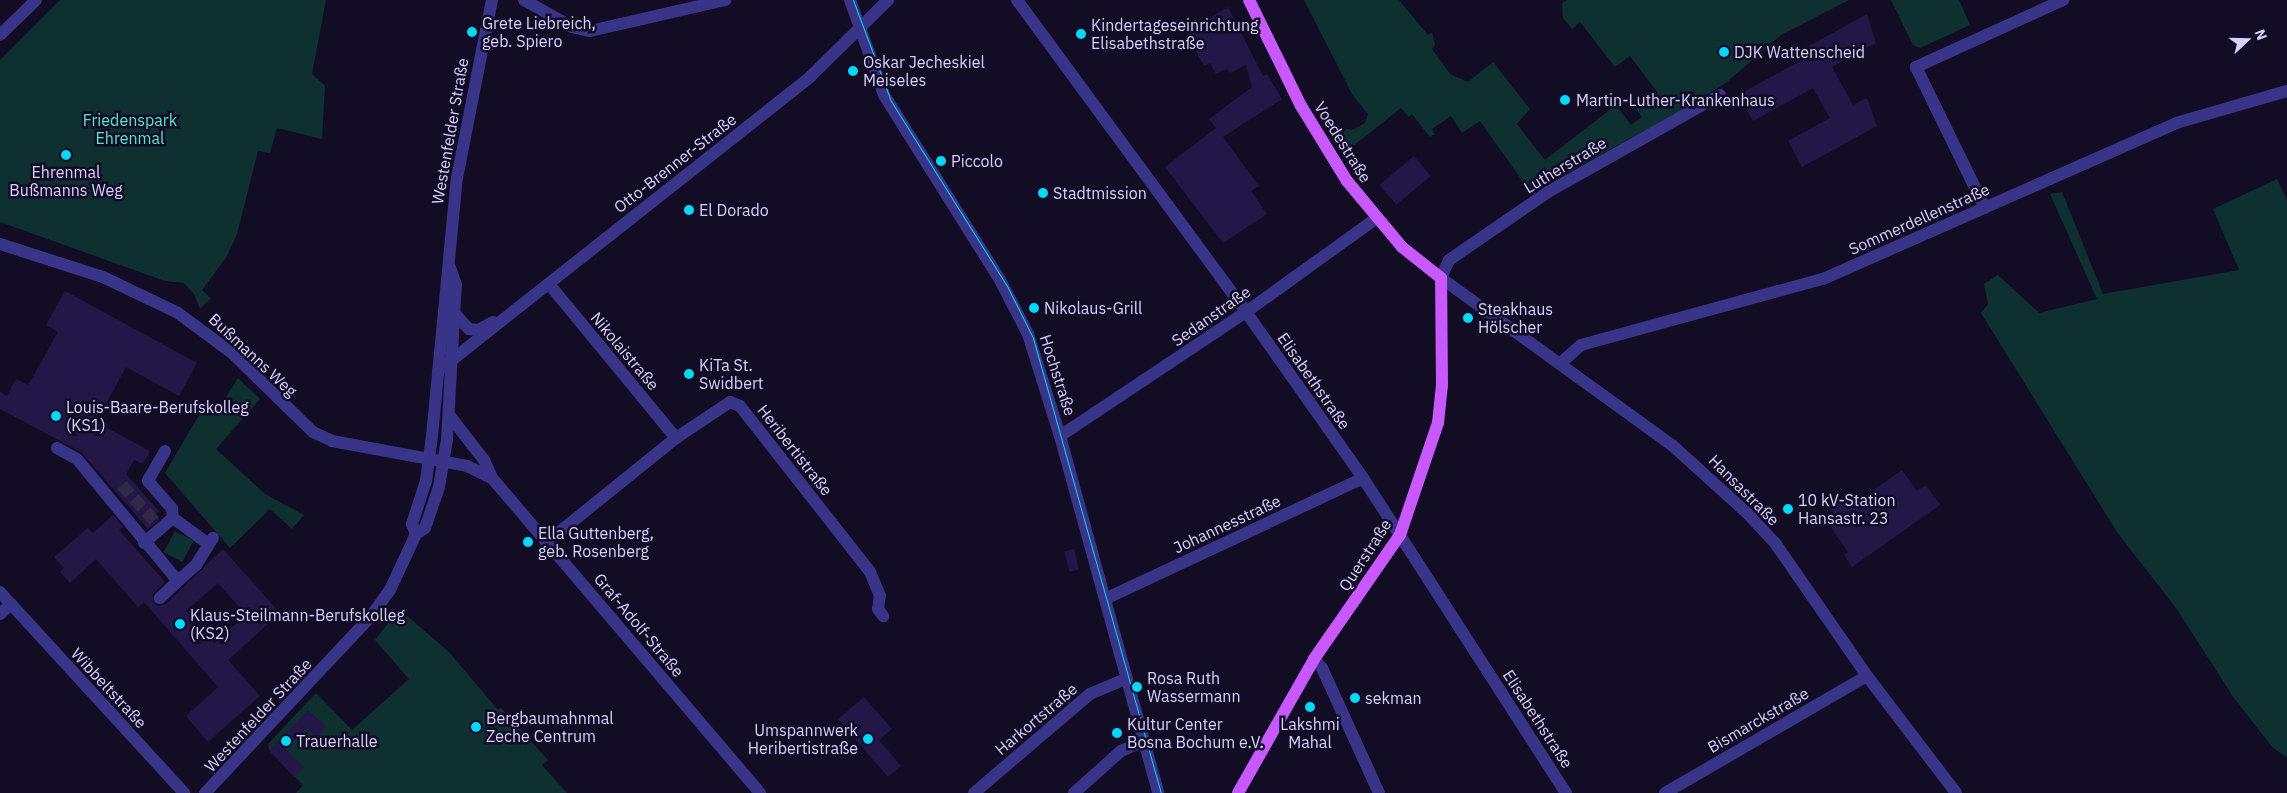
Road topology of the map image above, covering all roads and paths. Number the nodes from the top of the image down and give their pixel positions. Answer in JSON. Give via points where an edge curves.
{"nodes":[{"id":1,"x":36,"y":0,"type":"edge"},
{"id":2,"x":492,"y":0,"type":"edge"},
{"id":3,"x":524,"y":0,"type":"edge"},
{"id":4,"x":725,"y":0,"type":"edge"},
{"id":5,"x":850,"y":0,"type":"edge"},
{"id":6,"x":888,"y":0,"type":"edge"},
{"id":7,"x":1017,"y":0,"type":"edge"},
{"id":8,"x":1249,"y":0,"type":"edge"},
{"id":9,"x":2063,"y":0,"type":"edge"},
{"id":10,"x":859,"y":26,"type":"junction"},
{"id":11,"x":0,"y":35,"type":"edge"},
{"id":12,"x":2287,"y":91,"type":"edge"},
{"id":13,"x":1720,"y":95,"type":"dead end"},
{"id":14,"x":1985,"y":208,"type":"junction"},
{"id":15,"x":1377,"y":218,"type":"junction"},
{"id":16,"x":0,"y":244,"type":"edge"},
{"id":17,"x":450,"y":268,"type":"junction"},
{"id":18,"x":1441,"y":278,"type":"junction"},
{"id":19,"x":548,"y":284,"type":"junction"},
{"id":20,"x":1246,"y":312,"type":"junction"},
{"id":21,"x":454,"y":313,"type":"junction"},
{"id":22,"x":505,"y":319,"type":"junction"},
{"id":23,"x":1562,"y":362,"type":"junction"},
{"id":24,"x":450,"y":363,"type":"junction"},
{"id":25,"x":438,"y":371,"type":"junction"},
{"id":26,"x":449,"y":416,"type":"junction"},
{"id":27,"x":1060,"y":436,"type":"junction"},
{"id":28,"x":676,"y":438,"type":"junction"},
{"id":29,"x":57,"y":448,"type":"dead end"},
{"id":30,"x":165,"y":451,"type":"dead end"},
{"id":31,"x":429,"y":459,"type":"junction"},
{"id":32,"x":444,"y":462,"type":"junction"},
{"id":33,"x":492,"y":478,"type":"junction"},
{"id":34,"x":1363,"y":478,"type":"junction"},
{"id":35,"x":173,"y":518,"type":"junction"},
{"id":36,"x":416,"y":534,"type":"junction"},
{"id":37,"x":1400,"y":535,"type":"junction"},
{"id":38,"x":144,"y":542,"type":"junction"},
{"id":39,"x":547,"y":542,"type":"junction"},
{"id":40,"x":178,"y":581,"type":"junction"},
{"id":41,"x":0,"y":592,"type":"edge"},
{"id":42,"x":160,"y":598,"type":"dead end"},
{"id":43,"x":1105,"y":599,"type":"junction"},
{"id":44,"x":11,"y":604,"type":"junction"},
{"id":45,"x":0,"y":614,"type":"edge"},
{"id":46,"x":883,"y":616,"type":"dead end"},
{"id":47,"x":1314,"y":659,"type":"junction"},
{"id":48,"x":1867,"y":676,"type":"junction"},
{"id":49,"x":1126,"y":679,"type":"junction"},
{"id":50,"x":1143,"y":741,"type":"junction"},
{"id":51,"x":184,"y":793,"type":"edge"},
{"id":52,"x":206,"y":793,"type":"edge"},
{"id":53,"x":760,"y":793,"type":"edge"},
{"id":54,"x":974,"y":793,"type":"edge"},
{"id":55,"x":1074,"y":793,"type":"edge"},
{"id":56,"x":1158,"y":793,"type":"edge"},
{"id":57,"x":1238,"y":793,"type":"edge"},
{"id":58,"x":1379,"y":793,"type":"edge"},
{"id":59,"x":1566,"y":793,"type":"edge"},
{"id":60,"x":1665,"y":793,"type":"edge"},
{"id":61,"x":1956,"y":793,"type":"edge"}],
"edges":[{"from":1,"to":11,"type":"street"},
{"from":2,"to":17,"type":"street","name":"Westenfelder Straße","via":[[465,125]]},
{"from":3,"to":4,"type":"street","via":[[572,27],[590,31]]},
{"from":5,"to":10,"type":"street","name":"Hochstraße"},
{"from":6,"to":10,"type":"street","name":"Otto-Brenner-Straße"},
{"from":7,"to":20,"type":"street","name":"Elisabethstraße"},
{"from":8,"to":15,"type":"main road","name":"Voedestraße","via":[[1317,134]]},
{"from":9,"to":14,"type":"street","via":[[1916,67]]},
{"from":10,"to":19,"type":"street","name":"Otto-Brenner-Straße","via":[[836,55]]},
{"from":10,"to":27,"type":"street","name":"Hochstraße","via":[[889,103],[1022,318]]},
{"from":12,"to":14,"type":"street","name":"Sommerdellenstraße","via":[[2176,123]]},
{"from":13,"to":18,"type":"street","name":"Lutherstraße","via":[[1548,192],[1448,260]]},
{"from":14,"to":23,"type":"street","name":"Sommerdellenstraße","via":[[1823,279],[1581,345]]},
{"from":15,"to":18,"type":"main road","name":"Voedestraße","via":[[1402,247]]},
{"from":15,"to":20,"type":"street","name":"Sedanstraße"},
{"from":16,"to":31,"type":"street","name":"Bußmanns Weg","via":[[103,277],[178,312],[232,353],[313,432],[332,441]]},
{"from":17,"to":21,"type":"street","name":"Westenfelder Straße","via":[[456,285]]},
{"from":17,"to":25,"type":"street","name":"Westenfelder Straße"},
{"from":18,"to":23,"type":"street","name":"Hansastraße"},
{"from":18,"to":37,"type":"main road","name":"Querstraße","via":[[1438,422]]},
{"from":19,"to":22,"type":"street","name":"Otto-Brenner-Straße"},
{"from":19,"to":28,"type":"street","name":"Nikolaistraße"},
{"from":20,"to":27,"type":"street","name":"Sedanstraße"},
{"from":20,"to":34,"type":"street","name":"Elisabethstraße"},
{"from":21,"to":22,"type":"street","name":"Otto-Brenner-Straße","via":[[464,326],[478,330]]},
{"from":21,"to":24,"type":"street","name":"Westenfelder Straße"},
{"from":22,"to":24,"type":"street","name":"Otto-Brenner-Straße"},
{"from":23,"to":48,"type":"street","name":"Hansastraße","via":[[1695,463],[1759,525]]},
{"from":24,"to":25,"type":"street","name":"Otto-Brenner-Straße"},
{"from":24,"to":26,"type":"street","name":"Westenfelder Straße"},
{"from":25,"to":31,"type":"street","name":"Westenfelder Straße"},
{"from":26,"to":32,"type":"street","name":"Westenfelder Straße"},
{"from":26,"to":33,"type":"street","name":"Graf-Adolf-Straße","via":[[484,460]]},
{"from":27,"to":43,"type":"street","name":"Hochstraße"},
{"from":28,"to":39,"type":"street","name":"Heribertistraße"},
{"from":28,"to":46,"type":"street","name":"Heribertistraße","via":[[720,406],[730,402],[740,406],[870,572],[880,595],[878,609]]},
{"from":29,"to":38,"type":"street","via":[[77,459]]},
{"from":30,"to":35,"type":"street","via":[[148,481],[172,509]]},
{"from":31,"to":32,"type":"street"},
{"from":31,"to":36,"type":"street","name":"Westenfelder Straße","via":[[412,524]]},
{"from":32,"to":33,"type":"street","name":"Graf-Adolf-Straße","via":[[467,466]]},
{"from":32,"to":36,"type":"street","name":"Westenfelder Straße","via":[[425,528]]},
{"from":33,"to":39,"type":"street","name":"Graf-Adolf-Straße"},
{"from":34,"to":37,"type":"street","name":"Elisabethstraße"},
{"from":34,"to":43,"type":"street","name":"Johannesstraße"},
{"from":35,"to":38,"type":"street"},
{"from":35,"to":40,"type":"street","via":[[210,541],[196,565]]},
{"from":36,"to":52,"type":"street","name":"Westenfelder Straße","via":[[390,590],[371,616]]},
{"from":37,"to":47,"type":"main road","name":"Querstraße"},
{"from":37,"to":59,"type":"street","name":"Elisabethstraße"},
{"from":38,"to":40,"type":"street"},
{"from":39,"to":53,"type":"street","name":"Graf-Adolf-Straße"},
{"from":40,"to":42,"type":"street"},
{"from":41,"to":44,"type":"street","name":"Wibbeltstraße"},
{"from":43,"to":49,"type":"street","name":"Hochstraße"},
{"from":44,"to":45,"type":"street"},
{"from":44,"to":51,"type":"street","name":"Wibbeltstraße"},
{"from":47,"to":57,"type":"main road","name":"Querstraße"},
{"from":47,"to":58,"type":"street","via":[[1322,668]]},
{"from":48,"to":60,"type":"street","name":"Bismarckstraße"},
{"from":48,"to":61,"type":"street","name":"Hansastraße"},
{"from":49,"to":50,"type":"street","name":"Hochstraße"},
{"from":49,"to":54,"type":"street","name":"Harkortstraße","via":[[1090,694]]},
{"from":50,"to":55,"type":"street","via":[[1121,751]]},
{"from":50,"to":56,"type":"street","name":"Hochstraße"}]}
